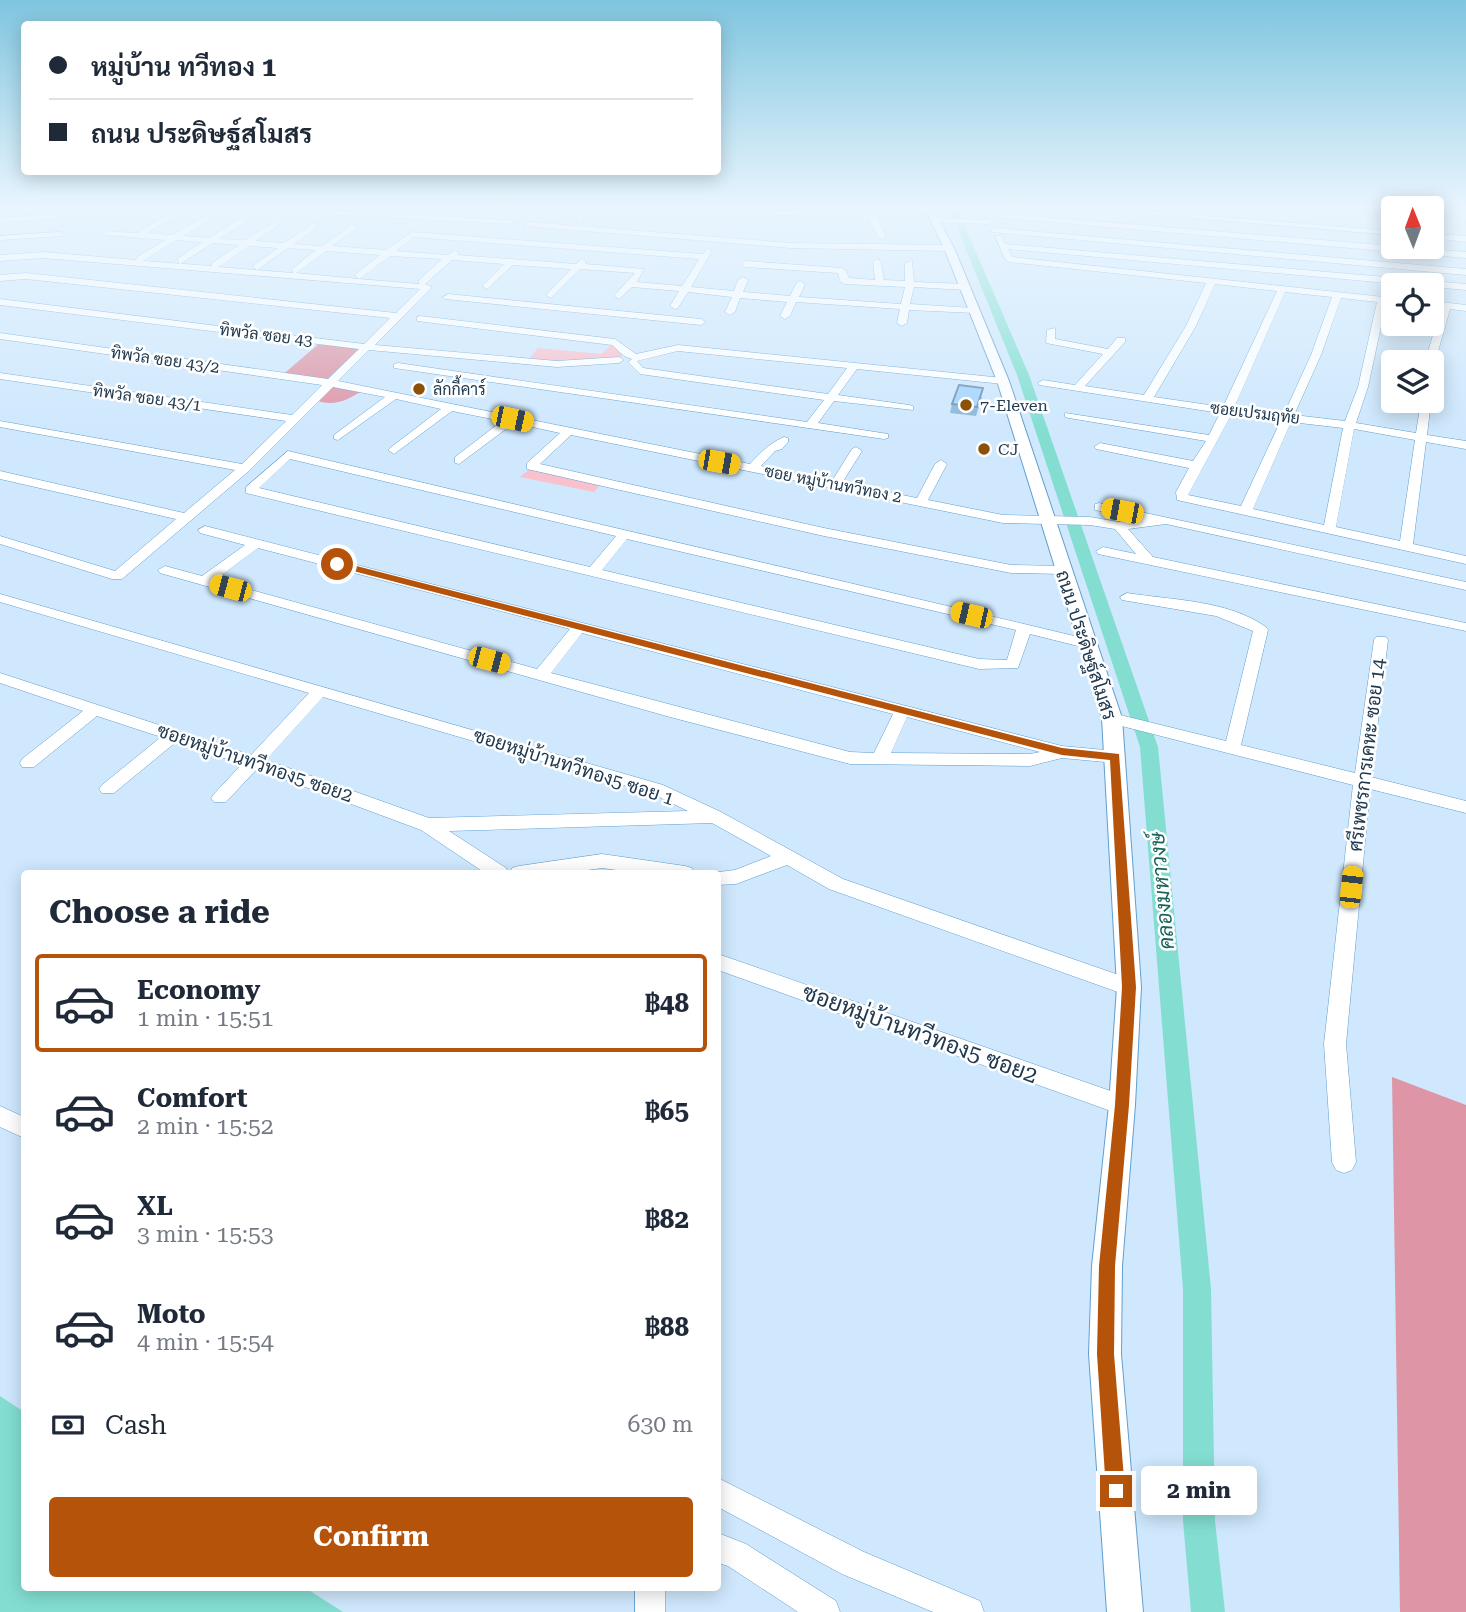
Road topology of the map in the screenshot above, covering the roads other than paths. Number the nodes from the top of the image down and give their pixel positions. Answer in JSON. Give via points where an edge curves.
{"nodes":[{"id":1,"x":65,"y":280,"type":"edge"},
{"id":2,"x":374,"y":280,"type":"edge"},
{"id":3,"x":428,"y":280,"type":"edge"},
{"id":4,"x":493,"y":280,"type":"edge"},
{"id":5,"x":565,"y":280,"type":"edge"},
{"id":6,"x":635,"y":280,"type":"edge"},
{"id":7,"x":691,"y":280,"type":"edge"},
{"id":8,"x":743,"y":280,"type":"dead end"},
{"id":9,"x":843,"y":280,"type":"edge"},
{"id":10,"x":962,"y":280,"type":"edge"},
{"id":11,"x":1205,"y":280,"type":"edge"},
{"id":12,"x":1267,"y":280,"type":"edge"},
{"id":13,"x":1386,"y":280,"type":"edge"},
{"id":14,"x":1212,"y":281,"type":"junction"},
{"id":15,"x":880,"y":282,"type":"joint"},
{"id":16,"x":910,"y":283,"type":"junction"},
{"id":17,"x":424,"y":284,"type":"junction"},
{"id":18,"x":632,"y":284,"type":"junction"},
{"id":19,"x":800,"y":284,"type":"dead end"},
{"id":20,"x":487,"y":286,"type":"dead end"},
{"id":21,"x":852,"y":287,"type":"dead end"},
{"id":22,"x":965,"y":287,"type":"junction"},
{"id":23,"x":1466,"y":287,"type":"edge"},
{"id":24,"x":1268,"y":288,"type":"junction"},
{"id":25,"x":1282,"y":289,"type":"junction"},
{"id":26,"x":686,"y":290,"type":"junction"},
{"id":27,"x":551,"y":295,"type":"dead end"},
{"id":28,"x":736,"y":295,"type":"junction"},
{"id":29,"x":1337,"y":295,"type":"junction"},
{"id":30,"x":619,"y":296,"type":"dead end"},
{"id":31,"x":449,"y":297,"type":"dead end"},
{"id":32,"x":1381,"y":299,"type":"edge"},
{"id":33,"x":793,"y":300,"type":"junction"},
{"id":34,"x":0,"y":302,"type":"edge"},
{"id":35,"x":503,"y":302,"type":"junction"},
{"id":36,"x":675,"y":306,"type":"dead end"},
{"id":37,"x":1446,"y":306,"type":"joint"},
{"id":38,"x":905,"y":307,"type":"junction"},
{"id":39,"x":847,"y":308,"type":"junction"},
{"id":40,"x":1466,"y":308,"type":"edge"},
{"id":41,"x":494,"y":310,"type":"dead end"},
{"id":42,"x":973,"y":311,"type":"junction"},
{"id":43,"x":730,"y":312,"type":"dead end"},
{"id":44,"x":398,"y":316,"type":"junction"},
{"id":45,"x":639,"y":316,"type":"junction"},
{"id":46,"x":785,"y":317,"type":"dead end"},
{"id":47,"x":420,"y":319,"type":"dead end"},
{"id":48,"x":481,"y":321,"type":"junction"},
{"id":49,"x":701,"y":322,"type":"dead end"},
{"id":50,"x":1381,"y":322,"type":"edge"},
{"id":51,"x":902,"y":323,"type":"dead end"},
{"id":52,"x":1052,"y":330,"type":"dead end"},
{"id":53,"x":468,"y":334,"type":"dead end"},
{"id":54,"x":622,"y":335,"type":"junction"},
{"id":55,"x":0,"y":336,"type":"edge"},
{"id":56,"x":1121,"y":340,"type":"dead end"},
{"id":57,"x":458,"y":344,"type":"dead end"},
{"id":58,"x":366,"y":347,"type":"junction"},
{"id":59,"x":1433,"y":350,"type":"edge"},
{"id":60,"x":1110,"y":352,"type":"junction"},
{"id":61,"x":449,"y":353,"type":"junction"},
{"id":62,"x":498,"y":358,"type":"junction"},
{"id":63,"x":630,"y":358,"type":"junction"},
{"id":64,"x":397,"y":366,"type":"dead end"},
{"id":65,"x":853,"y":367,"type":"junction"},
{"id":66,"x":0,"y":376,"type":"edge"},
{"id":67,"x":475,"y":377,"type":"junction"},
{"id":68,"x":1003,"y":381,"type":"junction"},
{"id":69,"x":331,"y":383,"type":"junction"},
{"id":70,"x":1043,"y":383,"type":"dead end"},
{"id":71,"x":1078,"y":388,"type":"junction"},
{"id":72,"x":657,"y":389,"type":"junction"},
{"id":73,"x":394,"y":396,"type":"junction"},
{"id":74,"x":832,"y":397,"type":"junction"},
{"id":75,"x":1147,"y":399,"type":"junction"},
{"id":76,"x":450,"y":407,"type":"junction"},
{"id":77,"x":909,"y":408,"type":"dead end"},
{"id":78,"x":1228,"y":411,"type":"junction"},
{"id":79,"x":1425,"y":413,"type":"edge"},
{"id":80,"x":1069,"y":415,"type":"dead end"},
{"id":81,"x":1289,"y":416,"type":"junction"},
{"id":82,"x":293,"y":419,"type":"junction"},
{"id":83,"x":512,"y":419,"type":"junction"},
{"id":84,"x":0,"y":424,"type":"edge"},
{"id":85,"x":1349,"y":425,"type":"junction"},
{"id":86,"x":810,"y":426,"type":"junction"},
{"id":87,"x":569,"y":431,"type":"junction"},
{"id":88,"x":884,"y":436,"type":"dead end"},
{"id":89,"x":338,"y":437,"type":"dead end"},
{"id":90,"x":1422,"y":437,"type":"junction"},
{"id":91,"x":1213,"y":439,"type":"junction"},
{"id":92,"x":785,"y":440,"type":"dead end"},
{"id":93,"x":1466,"y":445,"type":"edge"},
{"id":94,"x":1100,"y":447,"type":"dead end"},
{"id":95,"x":394,"y":450,"type":"dead end"},
{"id":96,"x":856,"y":451,"type":"dead end"},
{"id":97,"x":459,"y":460,"type":"dead end"},
{"id":98,"x":941,"y":464,"type":"dead end"},
{"id":99,"x":1198,"y":466,"type":"junction"},
{"id":100,"x":245,"y":468,"type":"junction"},
{"id":101,"x":753,"y":468,"type":"junction"},
{"id":102,"x":0,"y":475,"type":"edge"},
{"id":103,"x":835,"y":485,"type":"junction"},
{"id":104,"x":921,"y":502,"type":"junction"},
{"id":105,"x":1100,"y":507,"type":"dead end"},
{"id":106,"x":1245,"y":512,"type":"junction"},
{"id":107,"x":187,"y":518,"type":"junction"},
{"id":108,"x":1166,"y":520,"type":"junction"},
{"id":109,"x":1052,"y":521,"type":"junction"},
{"id":110,"x":1119,"y":526,"type":"junction"},
{"id":111,"x":205,"y":530,"type":"dead end"},
{"id":112,"x":1329,"y":530,"type":"junction"},
{"id":113,"x":625,"y":533,"type":"junction"},
{"id":114,"x":0,"y":540,"type":"edge"},
{"id":115,"x":256,"y":543,"type":"junction"},
{"id":116,"x":1406,"y":547,"type":"junction"},
{"id":117,"x":1103,"y":551,"type":"dead end"},
{"id":118,"x":1147,"y":560,"type":"junction"},
{"id":119,"x":1466,"y":560,"type":"edge"},
{"id":120,"x":165,"y":570,"type":"dead end"},
{"id":121,"x":1063,"y":570,"type":"junction"},
{"id":122,"x":593,"y":572,"type":"junction"},
{"id":123,"x":204,"y":581,"type":"junction"},
{"id":124,"x":1466,"y":586,"type":"edge"},
{"id":125,"x":1127,"y":597,"type":"dead end"},
{"id":126,"x":0,"y":598,"type":"edge"},
{"id":127,"x":580,"y":626,"type":"junction"},
{"id":128,"x":1466,"y":627,"type":"edge"},
{"id":129,"x":1024,"y":628,"type":"junction"},
{"id":130,"x":1381,"y":640,"type":"dead end"},
{"id":131,"x":1086,"y":643,"type":"junction"},
{"id":132,"x":541,"y":675,"type":"junction"},
{"id":133,"x":8,"y":680,"type":"edge"},
{"id":134,"x":321,"y":690,"type":"junction"},
{"id":135,"x":0,"y":694,"type":"edge"},
{"id":136,"x":95,"y":709,"type":"junction"},
{"id":137,"x":904,"y":709,"type":"junction"},
{"id":138,"x":1112,"y":718,"type":"junction"},
{"id":139,"x":174,"y":735,"type":"junction"},
{"id":140,"x":1232,"y":750,"type":"junction"},
{"id":141,"x":1062,"y":752,"type":"junction"},
{"id":142,"x":1116,"y":757,"type":"junction"},
{"id":143,"x":879,"y":760,"type":"junction"},
{"id":144,"x":255,"y":762,"type":"junction"},
{"id":145,"x":28,"y":763,"type":"dead end"},
{"id":146,"x":1362,"y":783,"type":"junction"},
{"id":147,"x":108,"y":789,"type":"dead end"},
{"id":148,"x":220,"y":798,"type":"dead end"},
{"id":149,"x":1466,"y":807,"type":"edge"},
{"id":150,"x":715,"y":817,"type":"junction"},
{"id":151,"x":427,"y":825,"type":"junction"},
{"id":152,"x":789,"y":857,"type":"junction"},
{"id":153,"x":494,"y":870,"type":"edge"},
{"id":154,"x":540,"y":870,"type":"edge"},
{"id":155,"x":664,"y":870,"type":"edge"},
{"id":156,"x":721,"y":878,"type":"edge"},
{"id":157,"x":721,"y":963,"type":"edge"},
{"id":158,"x":1129,"y":987,"type":"junction"},
{"id":159,"x":1122,"y":1105,"type":"junction"},
{"id":160,"x":0,"y":1116,"type":"edge"},
{"id":161,"x":21,"y":1127,"type":"edge"},
{"id":162,"x":1344,"y":1162,"type":"dead end"},
{"id":163,"x":721,"y":1494,"type":"edge"},
{"id":164,"x":721,"y":1549,"type":"edge"},
{"id":165,"x":650,"y":1591,"type":"edge"},
{"id":166,"x":650,"y":1612,"type":"edge"},
{"id":167,"x":825,"y":1612,"type":"edge"},
{"id":168,"x":969,"y":1612,"type":"edge"},
{"id":169,"x":1125,"y":1612,"type":"edge"}],
"edges":[{"from":1,"to":44,"type":"street"},
{"from":2,"to":17,"type":"street"},
{"from":3,"to":17,"type":"street"},
{"from":4,"to":20,"type":"street"},
{"from":5,"to":27,"type":"street"},
{"from":6,"to":18,"type":"street"},
{"from":7,"to":26,"type":"street"},
{"from":8,"to":28,"type":"street"},
{"from":9,"to":15,"type":"street"},
{"from":10,"to":22,"type":"street","name":"ถนน ประดิษฐ์สโมสร"},
{"from":11,"to":14,"type":"street"},
{"from":12,"to":24,"type":"street"},
{"from":13,"to":23,"type":"street"},
{"from":14,"to":24,"type":"street"},
{"from":14,"to":75,"type":"street"},
{"from":15,"to":16,"type":"street"},
{"from":16,"to":22,"type":"street"},
{"from":16,"to":38,"type":"street"},
{"from":17,"to":44,"type":"street"},
{"from":18,"to":26,"type":"street"},
{"from":18,"to":30,"type":"street"},
{"from":19,"to":33,"type":"street"},
{"from":21,"to":39,"type":"street"},
{"from":22,"to":42,"type":"street","name":"ถนน ประดิษฐ์สโมสร"},
{"from":24,"to":25,"type":"street"},
{"from":25,"to":29,"type":"street"},
{"from":25,"to":78,"type":"street"},
{"from":26,"to":28,"type":"street"},
{"from":26,"to":36,"type":"street"},
{"from":28,"to":33,"type":"street"},
{"from":28,"to":43,"type":"street"},
{"from":29,"to":32,"type":"street"},
{"from":29,"to":81,"type":"street"},
{"from":31,"to":35,"type":"street"},
{"from":33,"to":39,"type":"street"},
{"from":33,"to":46,"type":"street"},
{"from":34,"to":58,"type":"street","name":"ทิพวัล ซอย 43"},
{"from":35,"to":41,"type":"street"},
{"from":35,"to":45,"type":"street"},
{"from":37,"to":40,"type":"street"},
{"from":37,"to":59,"type":"street"},
{"from":38,"to":39,"type":"street"},
{"from":38,"to":42,"type":"street"},
{"from":38,"to":51,"type":"street"},
{"from":42,"to":68,"type":"street","name":"ถนน ประดิษฐ์สโมสร"},
{"from":44,"to":58,"type":"street"},
{"from":45,"to":49,"type":"street"},
{"from":45,"to":54,"type":"street"},
{"from":47,"to":48,"type":"street"},
{"from":48,"to":53,"type":"street"},
{"from":48,"to":54,"type":"street"},
{"from":50,"to":85,"type":"street"},
{"from":52,"to":60,"type":"street","via":[[1050,341]]},
{"from":54,"to":63,"type":"street"},
{"from":55,"to":69,"type":"street","name":"ทิพวัล ซอย 43/2"},
{"from":56,"to":60,"type":"street"},
{"from":57,"to":61,"type":"street"},
{"from":58,"to":61,"type":"street","name":"ทิพวัล ซอย 43"},
{"from":58,"to":69,"type":"street"},
{"from":60,"to":71,"type":"street"},
{"from":61,"to":62,"type":"street","name":"ทิพวัล ซอย 43"},
{"from":62,"to":63,"type":"street","name":"ทิพวัล ซอย 43","via":[[557,364]]},
{"from":62,"to":67,"type":"street"},
{"from":63,"to":65,"type":"street","name":"ทิพวัล ซอย 43","via":[[678,348]]},
{"from":63,"to":72,"type":"street"},
{"from":64,"to":67,"type":"street"},
{"from":65,"to":68,"type":"street","name":"ทิพวัล ซอย 43"},
{"from":65,"to":74,"type":"street"},
{"from":66,"to":82,"type":"street","name":"ทิพวัล ซอย 43/1"},
{"from":67,"to":72,"type":"street"},
{"from":68,"to":109,"type":"street","name":"ถนน ประดิษฐ์สโมสร"},
{"from":69,"to":73,"type":"street","name":"ซอย หมู่บ้านทวีทอง 2"},
{"from":69,"to":82,"type":"street"},
{"from":70,"to":71,"type":"street","name":"ซอยเปรมฤทัย"},
{"from":71,"to":75,"type":"street","name":"ซอยเปรมฤทัย"},
{"from":72,"to":74,"type":"street"},
{"from":72,"to":86,"type":"street"},
{"from":73,"to":76,"type":"street","name":"ซอย หมู่บ้านทวีทอง 2"},
{"from":73,"to":89,"type":"street"},
{"from":74,"to":77,"type":"street"},
{"from":74,"to":86,"type":"street"},
{"from":75,"to":78,"type":"street","name":"ซอยเปรมฤทัย"},
{"from":76,"to":83,"type":"street","name":"ซอย หมู่บ้านทวีทอง 2"},
{"from":76,"to":95,"type":"street"},
{"from":78,"to":81,"type":"street","name":"ซอยเปรมฤทัย"},
{"from":78,"to":91,"type":"street"},
{"from":79,"to":90,"type":"street"},
{"from":80,"to":91,"type":"street"},
{"from":81,"to":85,"type":"street","name":"ซอยเปรมฤทัย"},
{"from":81,"to":106,"type":"street"},
{"from":82,"to":100,"type":"street"},
{"from":83,"to":87,"type":"street","name":"ซอย หมู่บ้านทวีทอง 2"},
{"from":83,"to":97,"type":"street"},
{"from":84,"to":100,"type":"street"},
{"from":85,"to":90,"type":"street","name":"ซอยเปรมฤทัย"},
{"from":85,"to":112,"type":"street"},
{"from":86,"to":88,"type":"street"},
{"from":87,"to":101,"type":"street","name":"ซอย หมู่บ้านทวีทอง 2"},
{"from":87,"to":121,"type":"street","via":[[531,466],[1011,569]]},
{"from":90,"to":93,"type":"street","name":"ซอยเปรมฤทัย"},
{"from":90,"to":116,"type":"street"},
{"from":91,"to":99,"type":"street"},
{"from":92,"to":101,"type":"street"},
{"from":94,"to":99,"type":"street"},
{"from":96,"to":103,"type":"street"},
{"from":98,"to":104,"type":"street"},
{"from":99,"to":106,"type":"street","via":[[1181,495]]},
{"from":100,"to":107,"type":"street"},
{"from":101,"to":103,"type":"street","name":"ซอย หมู่บ้านทวีทอง 2"},
{"from":102,"to":107,"type":"street"},
{"from":103,"to":104,"type":"street","name":"ซอย หมู่บ้านทวีทอง 2"},
{"from":104,"to":109,"type":"street","name":"ซอย หมู่บ้านทวีทอง 2","via":[[1003,519]]},
{"from":105,"to":108,"type":"street"},
{"from":106,"to":112,"type":"street"},
{"from":107,"to":114,"type":"street","via":[[117,576]]},
{"from":108,"to":110,"type":"street","name":"ซอย หมู่บ้านทวีทอง 2"},
{"from":108,"to":124,"type":"street"},
{"from":109,"to":110,"type":"street","name":"ซอย หมู่บ้านทวีทอง 2"},
{"from":109,"to":121,"type":"street","name":"ถนน ประดิษฐ์สโมสร"},
{"from":110,"to":118,"type":"street"},
{"from":111,"to":115,"type":"street"},
{"from":112,"to":116,"type":"street"},
{"from":113,"to":122,"type":"street"},
{"from":113,"to":122,"type":"street","via":[[288,455],[250,490]]},
{"from":113,"to":129,"type":"street"},
{"from":115,"to":123,"type":"street"},
{"from":115,"to":127,"type":"street"},
{"from":116,"to":119,"type":"street"},
{"from":117,"to":118,"type":"street"},
{"from":118,"to":128,"type":"street"},
{"from":120,"to":123,"type":"street"},
{"from":121,"to":131,"type":"street","name":"ถนน ประดิษฐ์สโมสร"},
{"from":122,"to":129,"type":"street","via":[[979,664],[1013,665]]},
{"from":123,"to":132,"type":"street"},
{"from":125,"to":140,"type":"street","via":[[1228,615],[1250,621],[1261,630]]},
{"from":126,"to":134,"type":"street","name":"ซอยหมู่บ้านทวีทอง5 ซอย 1"},
{"from":127,"to":132,"type":"street"},
{"from":127,"to":137,"type":"street"},
{"from":129,"to":131,"type":"street"},
{"from":130,"to":146,"type":"street","name":"ศรีเพชรการเคหะ ซอย 14"},
{"from":131,"to":138,"type":"street","name":"ถนน ประดิษฐ์สโมสร"},
{"from":132,"to":143,"type":"street","via":[[850,758]]},
{"from":133,"to":135,"type":"street"},
{"from":133,"to":136,"type":"street","name":"ซอยหมู่บ้านทวีทอง5 ซอย2"},
{"from":134,"to":144,"type":"street"},
{"from":134,"to":150,"type":"street","name":"ซอยหมู่บ้านทวีทอง5 ซอย 1","via":[[657,789]]},
{"from":136,"to":139,"type":"street","name":"ซอยหมู่บ้านทวีทอง5 ซอย2"},
{"from":136,"to":145,"type":"street"},
{"from":137,"to":141,"type":"street"},
{"from":137,"to":143,"type":"street"},
{"from":138,"to":140,"type":"street"},
{"from":138,"to":142,"type":"street","name":"ถนน ประดิษฐ์สโมสร"},
{"from":139,"to":144,"type":"street","name":"ซอยหมู่บ้านทวีทอง5 ซอย2"},
{"from":139,"to":147,"type":"street"},
{"from":140,"to":146,"type":"street"},
{"from":141,"to":142,"type":"street"},
{"from":141,"to":143,"type":"street","via":[[1030,760]]},
{"from":142,"to":158,"type":"street","name":"ถนน ประดิษฐ์สโมสร"},
{"from":144,"to":148,"type":"street"},
{"from":144,"to":151,"type":"street","name":"ซอยหมู่บ้านทวีทอง5 ซอย2"},
{"from":146,"to":149,"type":"street"},
{"from":146,"to":162,"type":"street","name":"ศรีเพชรการเคหะ ซอย 14","via":[[1335,1044]]},
{"from":150,"to":151,"type":"street"},
{"from":150,"to":152,"type":"street","name":"ซอยหมู่บ้านทวีทอง5 ซอย 1"},
{"from":151,"to":153,"type":"street","name":"ซอยหมู่บ้านทวีทอง5 ซอย2"},
{"from":152,"to":156,"type":"street","via":[[736,877]]},
{"from":152,"to":158,"type":"street","name":"ซอยหมู่บ้านทวีทอง5 ซอย 1","via":[[880,902]]},
{"from":154,"to":155,"type":"street","via":[[602,861]]},
{"from":157,"to":159,"type":"street","name":"ซอยหมู่บ้านทวีทอง5 ซอย2"},
{"from":158,"to":159,"type":"street","name":"ถนน ประดิษฐ์สโมสร"},
{"from":159,"to":169,"type":"street","name":"ถนน ประดิษฐ์สโมสร","via":[[1107,1266],[1105,1354]]},
{"from":160,"to":161,"type":"street"},
{"from":163,"to":168,"type":"street","via":[[853,1563]]},
{"from":164,"to":167,"type":"street"},
{"from":165,"to":166,"type":"street"}]}
